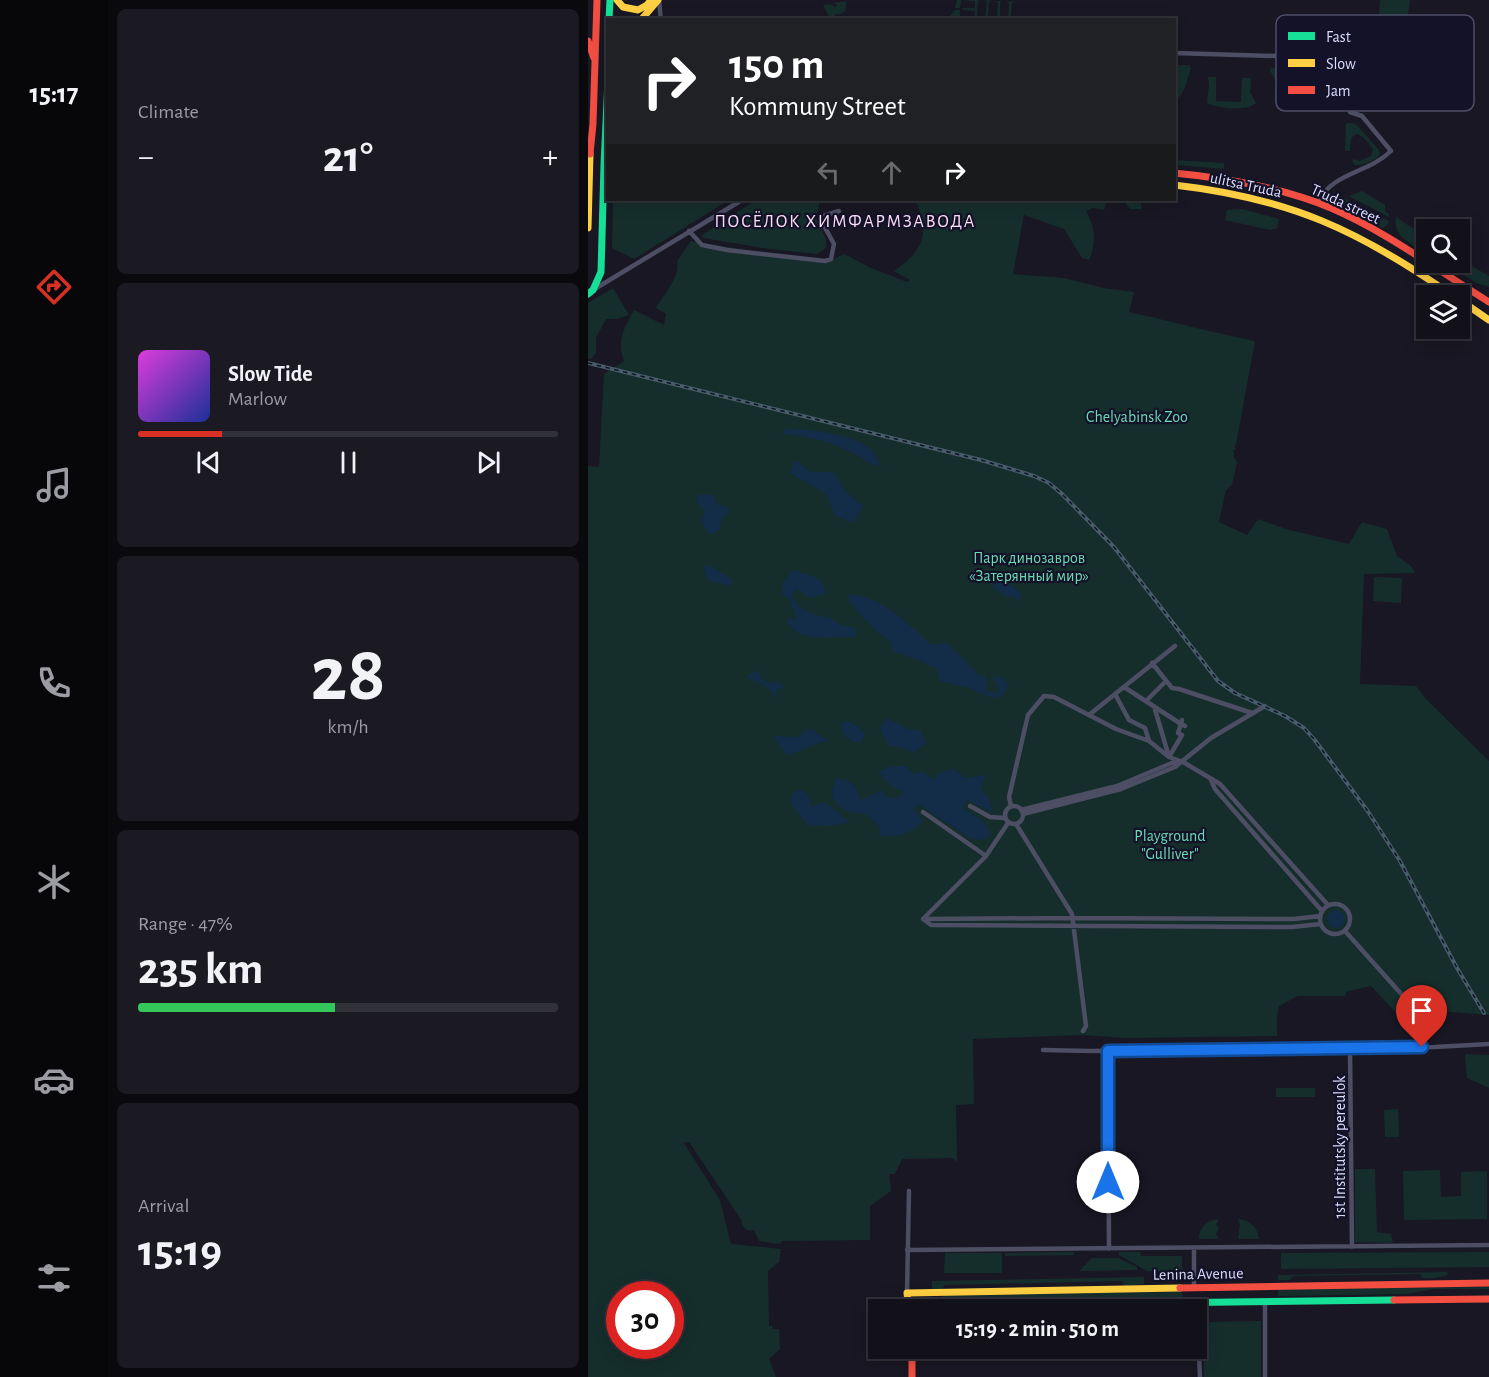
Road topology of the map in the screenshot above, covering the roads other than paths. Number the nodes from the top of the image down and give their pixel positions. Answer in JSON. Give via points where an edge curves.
{"nodes":[{"id":1,"x":597,"y":0,"type":"edge"},
{"id":2,"x":610,"y":0,"type":"edge"},
{"id":3,"x":617,"y":0,"type":"edge"},
{"id":4,"x":651,"y":0,"type":"edge"},
{"id":5,"x":659,"y":0,"type":"edge"},
{"id":6,"x":609,"y":18,"type":"edge"},
{"id":7,"x":643,"y":18,"type":"edge"},
{"id":8,"x":661,"y":18,"type":"edge"},
{"id":9,"x":588,"y":41,"type":"edge"},
{"id":10,"x":1176,"y":53,"type":"edge"},
{"id":11,"x":1276,"y":56,"type":"edge"},
{"id":12,"x":595,"y":59,"type":"junction"},
{"id":13,"x":1350,"y":111,"type":"edge"},
{"id":14,"x":606,"y":148,"type":"edge"},
{"id":15,"x":590,"y":154,"type":"junction"},
{"id":16,"x":606,"y":165,"type":"edge"},
{"id":17,"x":1176,"y":173,"type":"edge"},
{"id":18,"x":1176,"y":185,"type":"edge"},
{"id":19,"x":740,"y":201,"type":"edge"},
{"id":20,"x":1316,"y":203,"type":"junction"},
{"id":21,"x":839,"y":211,"type":"dead end"},
{"id":22,"x":1311,"y":214,"type":"junction"},
{"id":23,"x":588,"y":228,"type":"edge"},
{"id":24,"x":689,"y":231,"type":"junction"},
{"id":25,"x":1436,"y":285,"type":"edge"},
{"id":26,"x":591,"y":292,"type":"edge"},
{"id":27,"x":1489,"y":302,"type":"edge"},
{"id":28,"x":1470,"y":307,"type":"edge"},
{"id":29,"x":1489,"y":320,"type":"edge"},
{"id":30,"x":1175,"y":646,"type":"dead end"},
{"id":31,"x":1152,"y":663,"type":"junction"},
{"id":32,"x":1166,"y":681,"type":"junction"},
{"id":33,"x":1124,"y":687,"type":"junction"},
{"id":34,"x":1115,"y":694,"type":"junction"},
{"id":35,"x":1146,"y":701,"type":"junction"},
{"id":36,"x":1154,"y":706,"type":"junction"},
{"id":37,"x":1265,"y":706,"type":"dead end"},
{"id":38,"x":1252,"y":713,"type":"junction"},
{"id":39,"x":1089,"y":715,"type":"junction"},
{"id":40,"x":1149,"y":741,"type":"junction"},
{"id":41,"x":1169,"y":757,"type":"junction"},
{"id":42,"x":1183,"y":762,"type":"junction"},
{"id":43,"x":1211,"y":780,"type":"junction"},
{"id":44,"x":970,"y":806,"type":"dead end"},
{"id":45,"x":1011,"y":806,"type":"junction"},
{"id":46,"x":923,"y":812,"type":"dead end"},
{"id":47,"x":1022,"y":812,"type":"junction"},
{"id":48,"x":1007,"y":820,"type":"junction"},
{"id":49,"x":1016,"y":824,"type":"junction"},
{"id":50,"x":986,"y":856,"type":"junction"},
{"id":51,"x":1328,"y":905,"type":"junction"},
{"id":52,"x":1321,"y":913,"type":"junction"},
{"id":53,"x":1073,"y":918,"type":"junction"},
{"id":54,"x":922,"y":919,"type":"junction"},
{"id":55,"x":1321,"y":924,"type":"junction"},
{"id":56,"x":1075,"y":926,"type":"junction"},
{"id":57,"x":1345,"y":932,"type":"junction"},
{"id":58,"x":1420,"y":1015,"type":"dead end"},
{"id":59,"x":1083,"y":1031,"type":"dead end"},
{"id":60,"x":1489,"y":1044,"type":"edge"},
{"id":61,"x":1350,"y":1048,"type":"junction"},
{"id":62,"x":1043,"y":1050,"type":"dead end"},
{"id":63,"x":1108,"y":1051,"type":"junction"},
{"id":64,"x":909,"y":1191,"type":"dead end"},
{"id":65,"x":1489,"y":1245,"type":"edge"},
{"id":66,"x":1352,"y":1246,"type":"junction"},
{"id":67,"x":1194,"y":1248,"type":"junction"},
{"id":68,"x":1109,"y":1249,"type":"junction"},
{"id":69,"x":907,"y":1250,"type":"junction"},
{"id":70,"x":1489,"y":1283,"type":"edge"},
{"id":71,"x":1265,"y":1285,"type":"junction"},
{"id":72,"x":1194,"y":1286,"type":"junction"},
{"id":73,"x":945,"y":1292,"type":"junction"},
{"id":74,"x":907,"y":1293,"type":"junction"},
{"id":75,"x":908,"y":1299,"type":"edge"},
{"id":76,"x":939,"y":1299,"type":"edge"},
{"id":77,"x":1195,"y":1299,"type":"edge"},
{"id":78,"x":1489,"y":1299,"type":"edge"},
{"id":79,"x":1265,"y":1302,"type":"junction"},
{"id":80,"x":1207,"y":1306,"type":"edge"},
{"id":81,"x":912,"y":1359,"type":"edge"},
{"id":82,"x":1199,"y":1359,"type":"edge"},
{"id":83,"x":912,"y":1377,"type":"edge"},
{"id":84,"x":1200,"y":1377,"type":"edge"},
{"id":85,"x":1265,"y":1377,"type":"edge"}],
"edges":[{"from":1,"to":12,"type":"main road"},
{"from":2,"to":6,"type":"main road"},
{"from":3,"to":4,"type":"main road","via":[[623,7],[638,10]]},
{"from":5,"to":7,"type":"main road"},
{"from":5,"to":8,"type":"street"},
{"from":9,"to":12,"type":"main road"},
{"from":10,"to":11,"type":"street"},
{"from":12,"to":15,"type":"main road"},
{"from":13,"to":20,"type":"street","via":[[1362,116],[1391,151],[1381,160],[1335,181]]},
{"from":14,"to":15,"type":"main road"},
{"from":14,"to":16,"type":"main road"},
{"from":15,"to":16,"type":"main road"},
{"from":15,"to":23,"type":"main road"},
{"from":16,"to":26,"type":"main road","via":[[601,272]]},
{"from":17,"to":20,"type":"main road","name":"Truda street","via":[[1239,181]]},
{"from":18,"to":22,"type":"main road","name":"ulitsa Truda","via":[[1238,193]]},
{"from":19,"to":24,"type":"street"},
{"from":20,"to":22,"type":"main road"},
{"from":20,"to":27,"type":"main road","name":"Truda street","via":[[1389,238]]},
{"from":21,"to":24,"type":"street","via":[[823,216],[822,222],[834,244],[831,259],[825,261],[702,245]]},
{"from":22,"to":25,"type":"main road","name":"Truda street","via":[[1383,250]]},
{"from":24,"to":26,"type":"street"},
{"from":28,"to":29,"type":"main road"},
{"from":30,"to":31,"type":"street"},
{"from":31,"to":32,"type":"street"},
{"from":31,"to":33,"type":"street"},
{"from":32,"to":35,"type":"street"},
{"from":32,"to":38,"type":"street","via":[[1172,688]]},
{"from":33,"to":34,"type":"street"},
{"from":33,"to":35,"type":"street"},
{"from":34,"to":39,"type":"street"},
{"from":34,"to":40,"type":"street","via":[[1129,720],[1144,728]]},
{"from":35,"to":36,"type":"street"},
{"from":36,"to":41,"type":"street"},
{"from":36,"to":41,"type":"street","via":[[1182,724],[1178,733],[1182,735]]},
{"from":37,"to":38,"type":"street"},
{"from":38,"to":42,"type":"street","via":[[1211,738]]},
{"from":39,"to":40,"type":"street"},
{"from":39,"to":45,"type":"street","via":[[1054,697],[1044,696],[1033,708],[1027,716],[1009,797]]},
{"from":40,"to":41,"type":"street"},
{"from":41,"to":42,"type":"street"},
{"from":42,"to":43,"type":"street"},
{"from":42,"to":47,"type":"street","via":[[1121,789]]},
{"from":43,"to":51,"type":"street","via":[[1220,784]]},
{"from":43,"to":52,"type":"street"},
{"from":44,"to":48,"type":"street","via":[[990,817]]},
{"from":45,"to":47,"type":"street"},
{"from":45,"to":48,"type":"street","via":[[1005,812]]},
{"from":46,"to":50,"type":"street"},
{"from":47,"to":49,"type":"street","via":[[1022,819]]},
{"from":48,"to":49,"type":"street"},
{"from":48,"to":50,"type":"street"},
{"from":49,"to":53,"type":"street"},
{"from":50,"to":54,"type":"street"},
{"from":51,"to":52,"type":"street"},
{"from":51,"to":57,"type":"street","via":[[1338,904],[1347,909],[1351,918]]},
{"from":52,"to":53,"type":"street","via":[[1294,919]]},
{"from":52,"to":55,"type":"street"},
{"from":53,"to":54,"type":"street"},
{"from":53,"to":56,"type":"street"},
{"from":54,"to":56,"type":"street","via":[[931,925]]},
{"from":55,"to":56,"type":"street"},
{"from":55,"to":57,"type":"street","via":[[1331,934]]},
{"from":56,"to":59,"type":"street","via":[[1086,1026]]},
{"from":57,"to":58,"type":"street"},
{"from":60,"to":61,"type":"street"},
{"from":61,"to":63,"type":"street"},
{"from":61,"to":66,"type":"street","name":"1st Institutsky pereulok"},
{"from":62,"to":63,"type":"street"},
{"from":63,"to":68,"type":"street"},
{"from":64,"to":69,"type":"street"},
{"from":65,"to":66,"type":"street"},
{"from":66,"to":67,"type":"street"},
{"from":67,"to":68,"type":"street"},
{"from":67,"to":72,"type":"street"},
{"from":68,"to":69,"type":"street"},
{"from":69,"to":74,"type":"street"},
{"from":70,"to":71,"type":"main road","name":"Lenina Avenue"},
{"from":71,"to":72,"type":"main road","name":"Lenina Avenue"},
{"from":71,"to":79,"type":"main road"},
{"from":72,"to":73,"type":"main road","name":"Lenina Avenue"},
{"from":72,"to":77,"type":"main road"},
{"from":73,"to":74,"type":"main road","name":"Lenina Avenue"},
{"from":73,"to":76,"type":"main road"},
{"from":74,"to":75,"type":"main road"},
{"from":78,"to":79,"type":"main road","name":"Lenina Avenue"},
{"from":79,"to":80,"type":"main road","name":"Lenina Avenue"},
{"from":79,"to":85,"type":"street"},
{"from":81,"to":83,"type":"main road"},
{"from":82,"to":84,"type":"street"}]}
